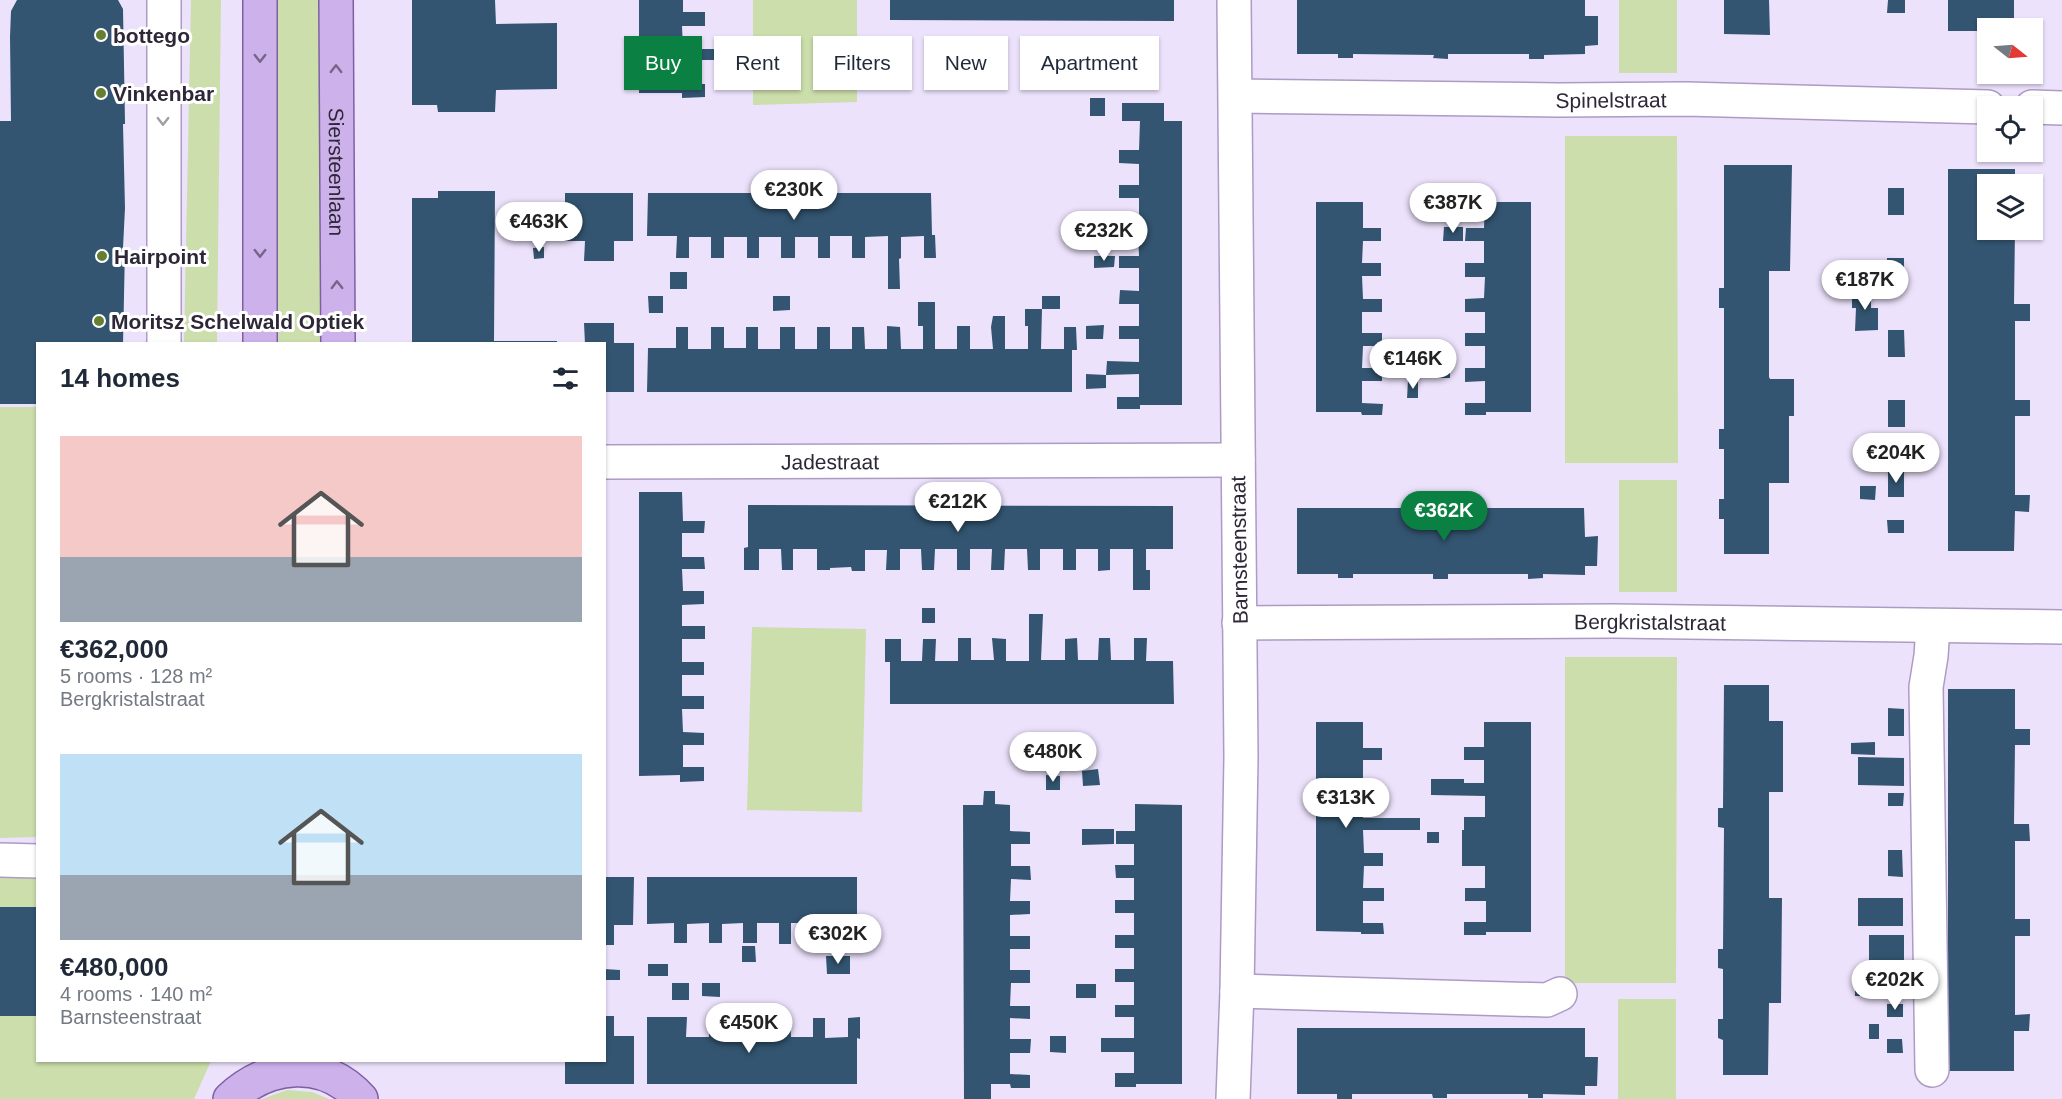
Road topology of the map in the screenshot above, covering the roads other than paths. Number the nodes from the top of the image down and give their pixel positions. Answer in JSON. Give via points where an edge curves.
{"nodes":[{"id":1,"x":164,"y":0,"type":"edge"},
{"id":2,"x":260,"y":0,"type":"edge"},
{"id":3,"x":336,"y":0,"type":"edge"},
{"id":4,"x":1234,"y":0,"type":"edge"},
{"id":5,"x":1236,"y":96,"type":"junction"},
{"id":6,"x":1977,"y":107,"type":"edge"},
{"id":7,"x":2043,"y":107,"type":"edge"},
{"id":8,"x":2062,"y":108,"type":"edge"},
{"id":9,"x":164,"y":342,"type":"edge"},
{"id":10,"x":260,"y":342,"type":"edge"},
{"id":11,"x":338,"y":342,"type":"edge"},
{"id":12,"x":1238,"y":460,"type":"junction"},
{"id":13,"x":606,"y":462,"type":"edge"},
{"id":14,"x":1239,"y":623,"type":"junction"},
{"id":15,"x":1933,"y":627,"type":"junction"},
{"id":16,"x":2062,"y":627,"type":"edge"},
{"id":17,"x":0,"y":860,"type":"edge"},
{"id":18,"x":36,"y":861,"type":"edge"},
{"id":19,"x":1237,"y":991,"type":"junction"},
{"id":20,"x":1560,"y":994,"type":"dead end"},
{"id":21,"x":257,"y":1069,"type":"edge"},
{"id":22,"x":333,"y":1069,"type":"edge"},
{"id":23,"x":1932,"y":1071,"type":"dead end"},
{"id":24,"x":230,"y":1099,"type":"edge"},
{"id":25,"x":361,"y":1099,"type":"edge"},
{"id":26,"x":1233,"y":1099,"type":"edge"}],
"edges":[{"from":1,"to":9,"type":"street","one_way":true},
{"from":2,"to":10,"type":"main road","one_way":true},
{"from":11,"to":3,"type":"main road","name":"Siersteenlaan","one_way":true},
{"from":4,"to":5,"type":"street","name":"Barnsteenstraat"},
{"from":5,"to":6,"type":"street","name":"Spinelstraat","via":[[1686,99]]},
{"from":5,"to":12,"type":"street","name":"Barnsteenstraat"},
{"from":7,"to":8,"type":"street"},
{"from":12,"to":13,"type":"street","name":"Jadestraat"},
{"from":12,"to":14,"type":"street","name":"Barnsteenstraat"},
{"from":14,"to":15,"type":"street","name":"Bergkristalstraat","via":[[1614,621]]},
{"from":14,"to":19,"type":"street","name":"Barnsteenstraat"},
{"from":15,"to":16,"type":"street","name":"Bergkristalstraat"},
{"from":15,"to":23,"type":"street","via":[[1926,687]]},
{"from":17,"to":18,"type":"street"},
{"from":19,"to":20,"type":"street","via":[[1547,1000]]},
{"from":19,"to":26,"type":"street","name":"Barnsteenstraat"},
{"from":21,"to":22,"type":"main road"},
{"from":21,"to":24,"type":"main road"},
{"from":22,"to":25,"type":"main road"}]}
